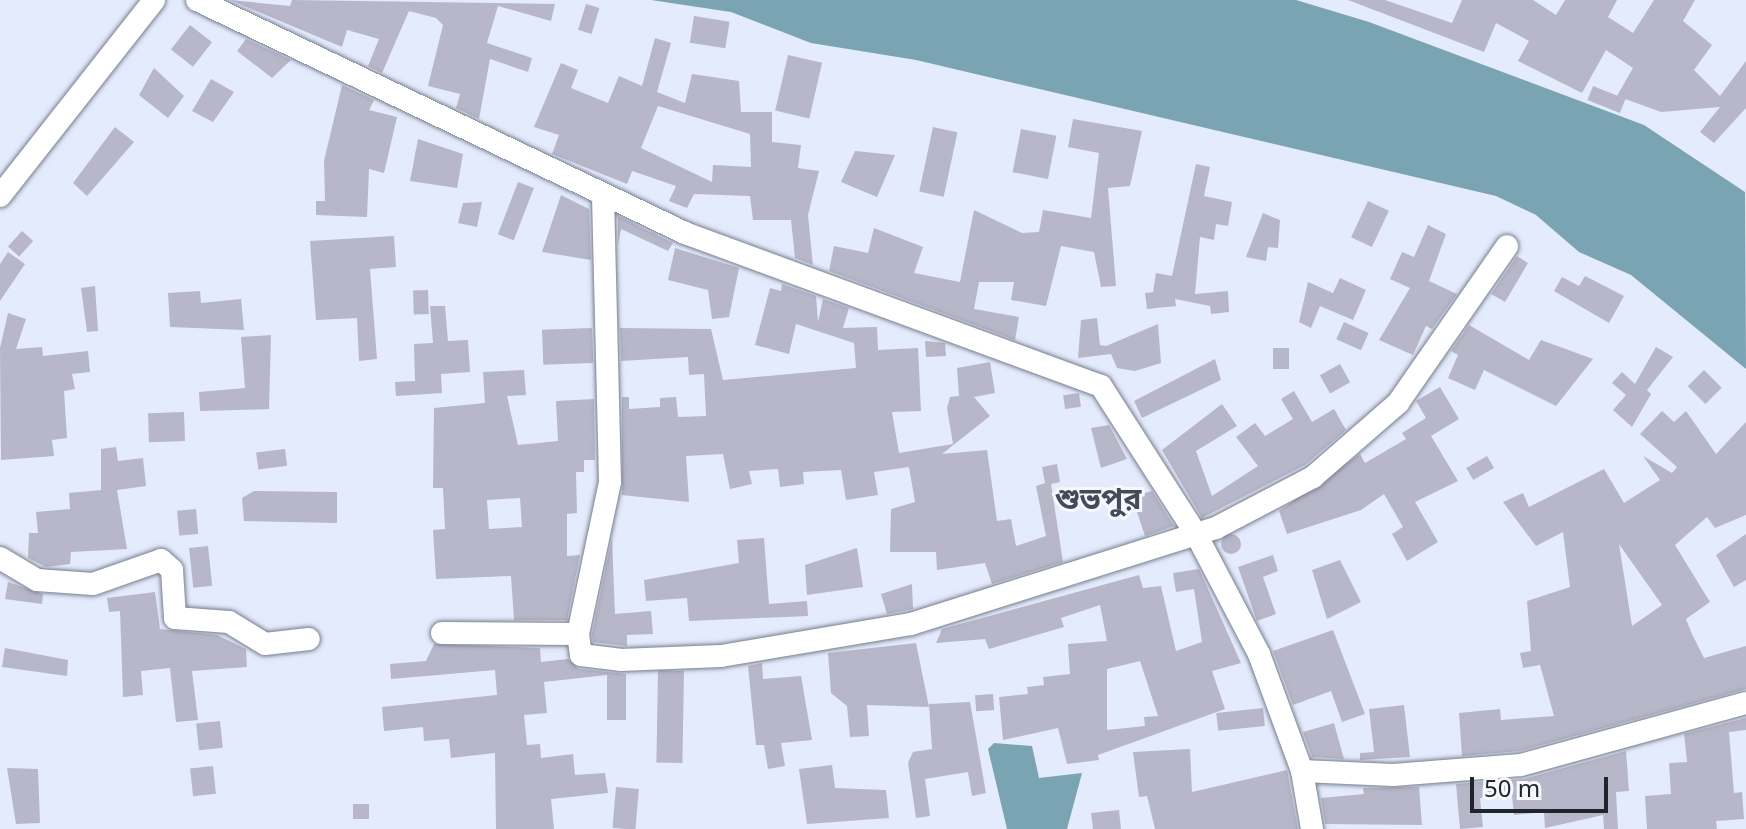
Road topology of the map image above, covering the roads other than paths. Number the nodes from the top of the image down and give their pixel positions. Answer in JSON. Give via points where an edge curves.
{"nodes":[{"id":1,"x":154,"y":0,"type":"edge"},
{"id":2,"x":197,"y":0,"type":"edge"},
{"id":3,"x":603,"y":194,"type":"junction"},
{"id":4,"x":0,"y":196,"type":"edge"},
{"id":5,"x":1507,"y":246,"type":"dead end"},
{"id":6,"x":1196,"y":534,"type":"junction"},
{"id":7,"x":0,"y":558,"type":"edge"},
{"id":8,"x":442,"y":633,"type":"dead end"},
{"id":9,"x":578,"y":634,"type":"junction"},
{"id":10,"x":309,"y":639,"type":"dead end"},
{"id":11,"x":1746,"y":703,"type":"edge"},
{"id":12,"x":1302,"y":771,"type":"junction"},
{"id":13,"x":1312,"y":829,"type":"edge"}],
"edges":[{"from":1,"to":4,"type":"street"},
{"from":2,"to":3,"type":"street"},
{"from":3,"to":6,"type":"street","via":[[776,270],[1101,386]]},
{"from":3,"to":9,"type":"street","via":[[610,482]]},
{"from":5,"to":6,"type":"street","via":[[1478,297],[1370,430],[1313,477]]},
{"from":6,"to":9,"type":"street","via":[[911,624],[721,656],[581,655]]},
{"from":6,"to":12,"type":"street","via":[[1259,654]]},
{"from":7,"to":10,"type":"street","via":[[37,580],[93,584],[161,560],[172,570],[175,618],[229,622],[265,644]]},
{"from":8,"to":9,"type":"street"},
{"from":11,"to":12,"type":"street","via":[[1521,765],[1393,775]]},
{"from":12,"to":13,"type":"street"}]}
